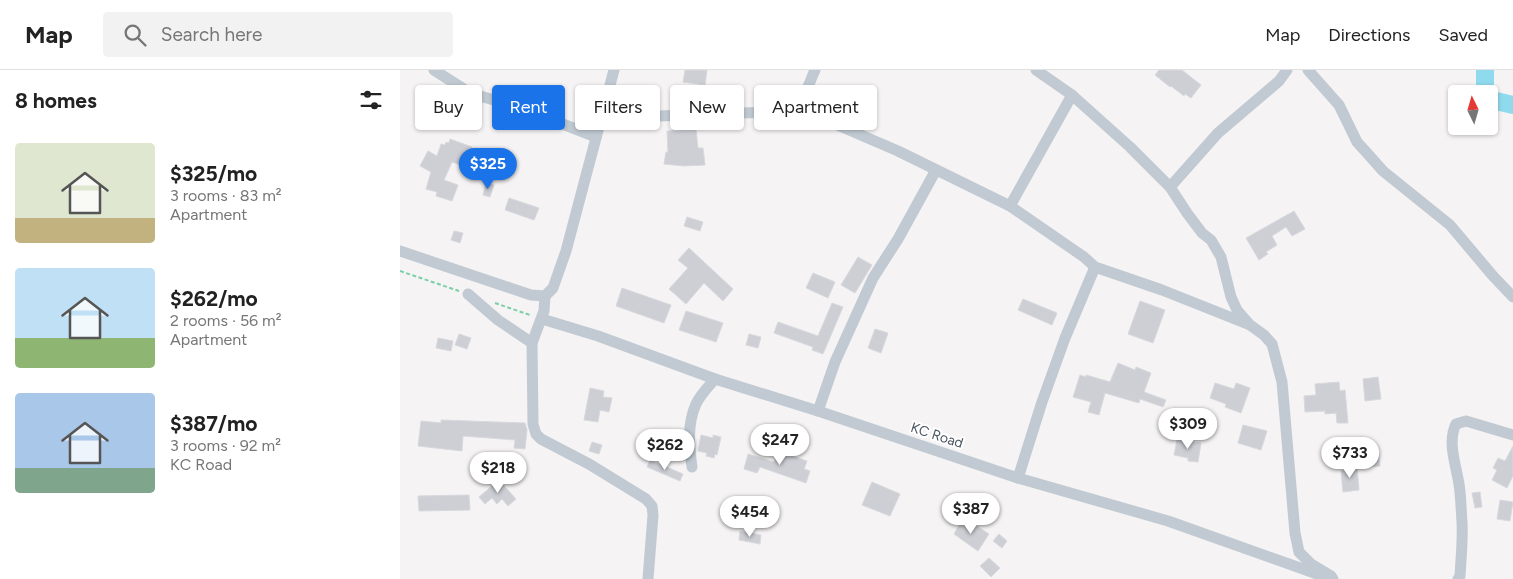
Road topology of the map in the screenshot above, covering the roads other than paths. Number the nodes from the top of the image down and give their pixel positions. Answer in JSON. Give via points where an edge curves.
{"nodes":[{"id":1,"x":434,"y":70,"type":"edge"},
{"id":2,"x":614,"y":70,"type":"edge"},
{"id":3,"x":814,"y":70,"type":"edge"},
{"id":4,"x":1036,"y":70,"type":"edge"},
{"id":5,"x":1287,"y":70,"type":"edge"},
{"id":6,"x":1308,"y":70,"type":"edge"},
{"id":7,"x":610,"y":85,"type":"edge"},
{"id":8,"x":808,"y":85,"type":"edge"},
{"id":9,"x":1072,"y":95,"type":"junction"},
{"id":10,"x":754,"y":113,"type":"edge"},
{"id":11,"x":660,"y":116,"type":"edge"},
{"id":12,"x":598,"y":130,"type":"edge"},
{"id":13,"x":849,"y":130,"type":"edge"},
{"id":14,"x":596,"y":137,"type":"junction"},
{"id":15,"x":936,"y":170,"type":"junction"},
{"id":16,"x":1170,"y":187,"type":"junction"},
{"id":17,"x":1010,"y":206,"type":"junction"},
{"id":18,"x":400,"y":251,"type":"edge"},
{"id":19,"x":1095,"y":267,"type":"junction"},
{"id":20,"x":468,"y":294,"type":"dead end"},
{"id":21,"x":545,"y":296,"type":"junction"},
{"id":22,"x":1513,"y":296,"type":"edge"},
{"id":23,"x":542,"y":319,"type":"junction"},
{"id":24,"x":1250,"y":325,"type":"junction"},
{"id":25,"x":532,"y":343,"type":"junction"},
{"id":26,"x":715,"y":379,"type":"junction"},
{"id":27,"x":818,"y":411,"type":"junction"},
{"id":28,"x":1513,"y":435,"type":"edge"},
{"id":29,"x":692,"y":467,"type":"dead end"},
{"id":30,"x":1018,"y":478,"type":"junction"},
{"id":31,"x":1332,"y":578,"type":"edge"},
{"id":32,"x":648,"y":579,"type":"edge"},
{"id":33,"x":1458,"y":579,"type":"edge"}],
"edges":[{"from":1,"to":14,"type":"street","via":[[470,93],[524,109]]},
{"from":2,"to":7,"type":"street"},
{"from":3,"to":8,"type":"street"},
{"from":4,"to":9,"type":"street"},
{"from":5,"to":16,"type":"street","via":[[1279,81],[1218,133]]},
{"from":6,"to":22,"type":"street","via":[[1339,105],[1357,142],[1383,171],[1450,225]]},
{"from":9,"to":16,"type":"street"},
{"from":9,"to":17,"type":"street"},
{"from":10,"to":11,"type":"street"},
{"from":12,"to":14,"type":"street"},
{"from":13,"to":15,"type":"street"},
{"from":14,"to":21,"type":"street","via":[[566,251],[553,288]]},
{"from":15,"to":17,"type":"street"},
{"from":15,"to":27,"type":"street","via":[[873,278]]},
{"from":16,"to":24,"type":"street","via":[[1221,257],[1231,298]]},
{"from":17,"to":19,"type":"street"},
{"from":18,"to":21,"type":"street"},
{"from":19,"to":24,"type":"street"},
{"from":19,"to":30,"type":"street","via":[[1052,374]]},
{"from":20,"to":25,"type":"street"},
{"from":21,"to":23,"type":"street"},
{"from":23,"to":25,"type":"street"},
{"from":23,"to":26,"type":"street","name":"KC Road"},
{"from":24,"to":31,"type":"street","via":[[1272,344],[1278,360],[1299,552]]},
{"from":25,"to":32,"type":"street","via":[[536,434],[646,499],[652,506]]},
{"from":26,"to":27,"type":"street","name":"KC Road"},
{"from":26,"to":29,"type":"street","via":[[696,404],[688,439]]},
{"from":27,"to":30,"type":"street","name":"KC Road"},
{"from":28,"to":33,"type":"street","via":[[1466,421],[1456,424],[1452,431],[1462,522]]},
{"from":30,"to":31,"type":"street","name":"KC Road","via":[[1168,521]]}]}
